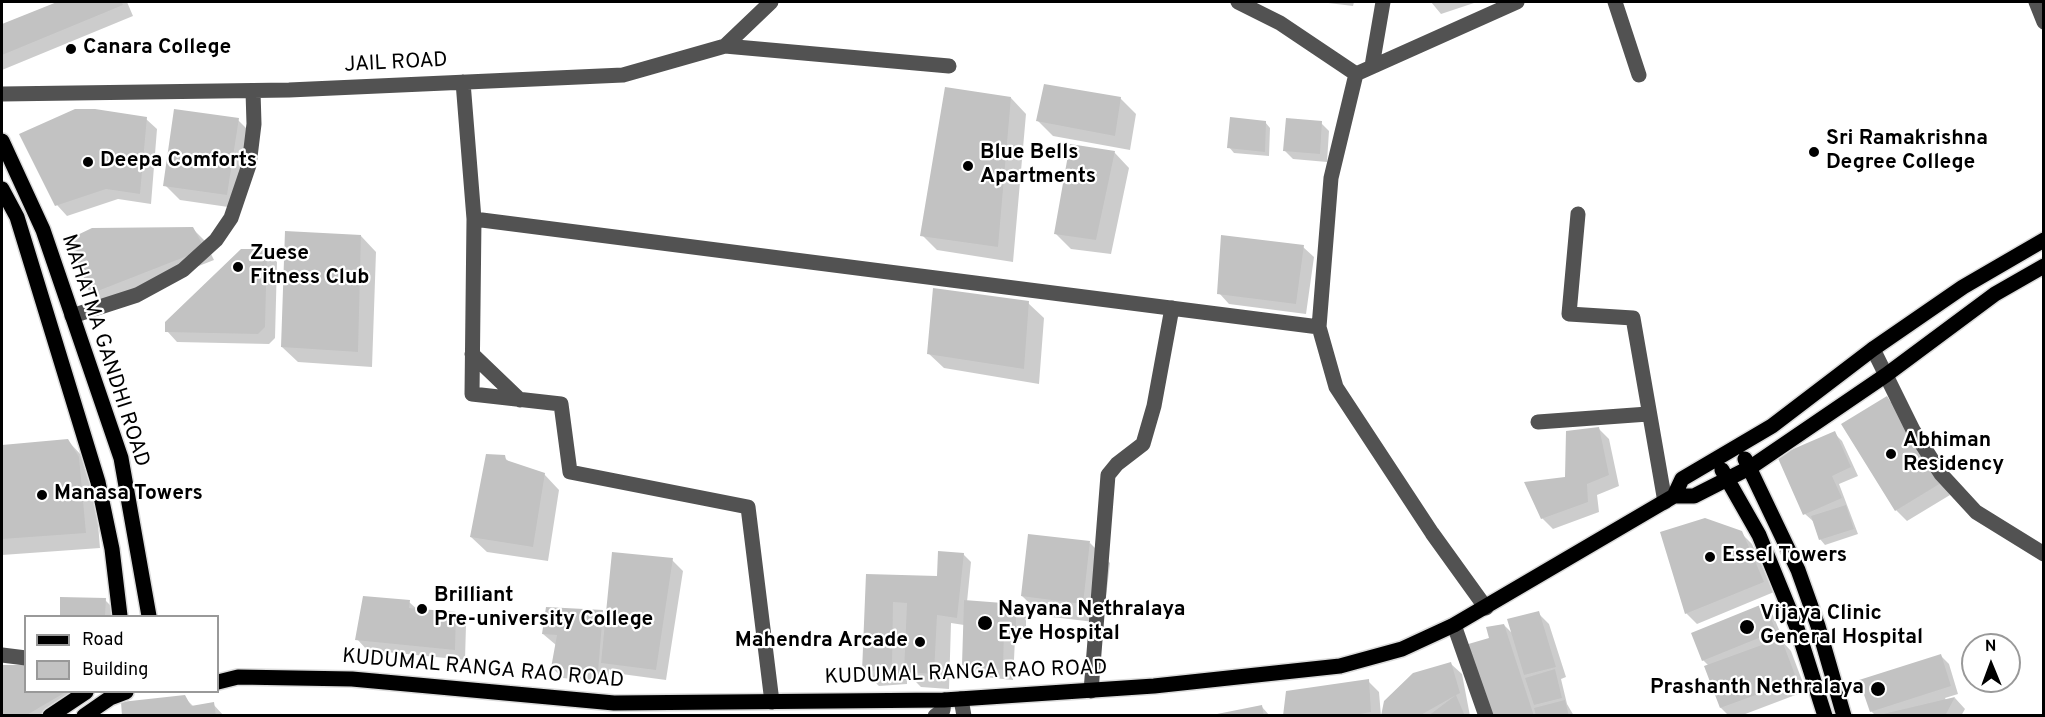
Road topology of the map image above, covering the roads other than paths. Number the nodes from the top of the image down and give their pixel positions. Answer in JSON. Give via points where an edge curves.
{"nodes":[{"id":1,"x":771,"y":2,"type":"edge"},
{"id":2,"x":1238,"y":2,"type":"edge"},
{"id":3,"x":1383,"y":2,"type":"edge"},
{"id":4,"x":1517,"y":2,"type":"edge"},
{"id":5,"x":1616,"y":2,"type":"edge"},
{"id":6,"x":2036,"y":2,"type":"edge"},
{"id":7,"x":2043,"y":22,"type":"edge"},
{"id":8,"x":725,"y":46,"type":"junction"},
{"id":9,"x":949,"y":66,"type":"dead end"},
{"id":10,"x":1372,"y":66,"type":"junction"},
{"id":11,"x":1356,"y":74,"type":"junction"},
{"id":12,"x":1639,"y":75,"type":"dead end"},
{"id":13,"x":463,"y":82,"type":"junction"},
{"id":14,"x":254,"y":91,"type":"junction"},
{"id":15,"x":2,"y":94,"type":"edge"},
{"id":16,"x":2,"y":141,"type":"edge"},
{"id":17,"x":2,"y":189,"type":"edge"},
{"id":18,"x":1578,"y":214,"type":"dead end"},
{"id":19,"x":474,"y":219,"type":"junction"},
{"id":20,"x":2043,"y":240,"type":"edge"},
{"id":21,"x":2043,"y":266,"type":"edge"},
{"id":22,"x":1172,"y":308,"type":"junction"},
{"id":23,"x":72,"y":316,"type":"junction"},
{"id":24,"x":1319,"y":327,"type":"junction"},
{"id":25,"x":1873,"y":349,"type":"junction"},
{"id":26,"x":472,"y":354,"type":"junction"},
{"id":27,"x":1886,"y":375,"type":"junction"},
{"id":28,"x":520,"y":400,"type":"junction"},
{"id":29,"x":1648,"y":414,"type":"junction"},
{"id":30,"x":1538,"y":422,"type":"dead end"},
{"id":31,"x":1737,"y":448,"type":"junction"},
{"id":32,"x":1716,"y":460,"type":"junction"},
{"id":33,"x":1751,"y":467,"type":"junction"},
{"id":34,"x":1728,"y":479,"type":"junction"},
{"id":35,"x":1669,"y":499,"type":"junction"},
{"id":36,"x":2043,"y":554,"type":"edge"},
{"id":37,"x":1486,"y":608,"type":"junction"},
{"id":38,"x":120,"y":615,"type":"edge"},
{"id":39,"x":149,"y":615,"type":"edge"},
{"id":40,"x":1454,"y":626,"type":"junction"},
{"id":41,"x":2,"y":655,"type":"edge"},
{"id":42,"x":24,"y":658,"type":"edge"},
{"id":43,"x":219,"y":673,"type":"edge"},
{"id":44,"x":238,"y":677,"type":"junction"},
{"id":45,"x":219,"y":682,"type":"edge"},
{"id":46,"x":1091,"y":691,"type":"junction"},
{"id":47,"x":85,"y":693,"type":"edge"},
{"id":48,"x":123,"y":693,"type":"edge"},
{"id":49,"x":961,"y":699,"type":"junction"},
{"id":50,"x":944,"y":700,"type":"junction"},
{"id":51,"x":772,"y":702,"type":"junction"},
{"id":52,"x":53,"y":715,"type":"edge"},
{"id":53,"x":87,"y":715,"type":"edge"},
{"id":54,"x":935,"y":716,"type":"edge"},
{"id":55,"x":964,"y":716,"type":"edge"},
{"id":56,"x":1486,"y":716,"type":"edge"},
{"id":57,"x":1825,"y":716,"type":"edge"},
{"id":58,"x":1844,"y":716,"type":"edge"}],
"edges":[{"from":1,"to":8,"type":"street","name":"JAIL ROAD"},
{"from":2,"to":11,"type":"street","via":[[1280,22]]},
{"from":3,"to":10,"type":"street"},
{"from":4,"to":10,"type":"street"},
{"from":5,"to":12,"type":"street"},
{"from":6,"to":7,"type":"street"},
{"from":8,"to":9,"type":"street"},
{"from":8,"to":13,"type":"street","name":"JAIL ROAD","via":[[623,75]]},
{"from":10,"to":11,"type":"street"},
{"from":11,"to":24,"type":"street","via":[[1331,178]]},
{"from":13,"to":14,"type":"street","name":"JAIL ROAD"},
{"from":13,"to":19,"type":"street"},
{"from":14,"to":15,"type":"street","name":"JAIL ROAD"},
{"from":14,"to":23,"type":"street","via":[[249,165],[231,218],[216,240],[183,270],[137,295]]},
{"from":16,"to":23,"type":"main road","name":"MAHATMA GANDHI ROAD","via":[[43,230]]},
{"from":17,"to":38,"type":"main road","name":"MAHATMA GANDHI ROAD","via":[[17,217],[98,482]]},
{"from":18,"to":29,"type":"street","via":[[1569,314],[1633,318]]},
{"from":19,"to":22,"type":"street"},
{"from":19,"to":26,"type":"street"},
{"from":20,"to":25,"type":"main road","via":[[1963,286]]},
{"from":21,"to":27,"type":"main road","name":"KUDUMAL RANGA RAO ROAD","via":[[1995,294]]},
{"from":22,"to":24,"type":"street"},
{"from":22,"to":46,"type":"street","via":[[1143,444],[1108,475]]},
{"from":23,"to":39,"type":"main road","name":"MAHATMA GANDHI ROAD","via":[[121,459]]},
{"from":24,"to":37,"type":"street","via":[[1336,387]]},
{"from":25,"to":27,"type":"street"},
{"from":25,"to":31,"type":"main road"},
{"from":26,"to":28,"type":"street"},
{"from":26,"to":28,"type":"street","via":[[471,394]]},
{"from":27,"to":33,"type":"main road","name":"KUDUMAL RANGA RAO ROAD"},
{"from":27,"to":36,"type":"street","via":[[1913,430],[1941,474],[1976,512]]},
{"from":28,"to":51,"type":"street","via":[[561,404],[570,472],[748,507]]},
{"from":29,"to":30,"type":"street"},
{"from":29,"to":35,"type":"street"},
{"from":31,"to":32,"type":"main road"},
{"from":31,"to":33,"type":"main road"},
{"from":32,"to":34,"type":"main road"},
{"from":32,"to":35,"type":"main road","via":[[1682,479]]},
{"from":33,"to":34,"type":"main road","name":"KUDUMAL RANGA RAO ROAD"},
{"from":33,"to":58,"type":"main road","via":[[1818,626]]},
{"from":34,"to":35,"type":"main road","name":"KUDUMAL RANGA RAO ROAD","via":[[1694,496]]},
{"from":34,"to":57,"type":"main road","via":[[1759,535],[1797,628]]},
{"from":35,"to":37,"type":"main road","name":"KUDUMAL RANGA RAO ROAD"},
{"from":37,"to":40,"type":"main road","name":"KUDUMAL RANGA RAO ROAD"},
{"from":40,"to":46,"type":"main road","name":"KUDUMAL RANGA RAO ROAD","via":[[1402,649],[1340,666]]},
{"from":40,"to":56,"type":"street"},
{"from":41,"to":42,"type":"street"},
{"from":43,"to":44,"type":"main road"},
{"from":44,"to":45,"type":"main road","name":"KUDUMAL RANGA RAO ROAD"},
{"from":44,"to":51,"type":"main road","name":"KUDUMAL RANGA RAO ROAD","via":[[352,679],[614,703]]},
{"from":46,"to":49,"type":"main road","name":"KUDUMAL RANGA RAO ROAD"},
{"from":47,"to":52,"type":"main road"},
{"from":48,"to":53,"type":"main road"},
{"from":49,"to":50,"type":"main road","name":"KUDUMAL RANGA RAO ROAD"},
{"from":49,"to":55,"type":"street"},
{"from":50,"to":51,"type":"main road","name":"KUDUMAL RANGA RAO ROAD"},
{"from":50,"to":54,"type":"street","via":[[943,710]]}]}
